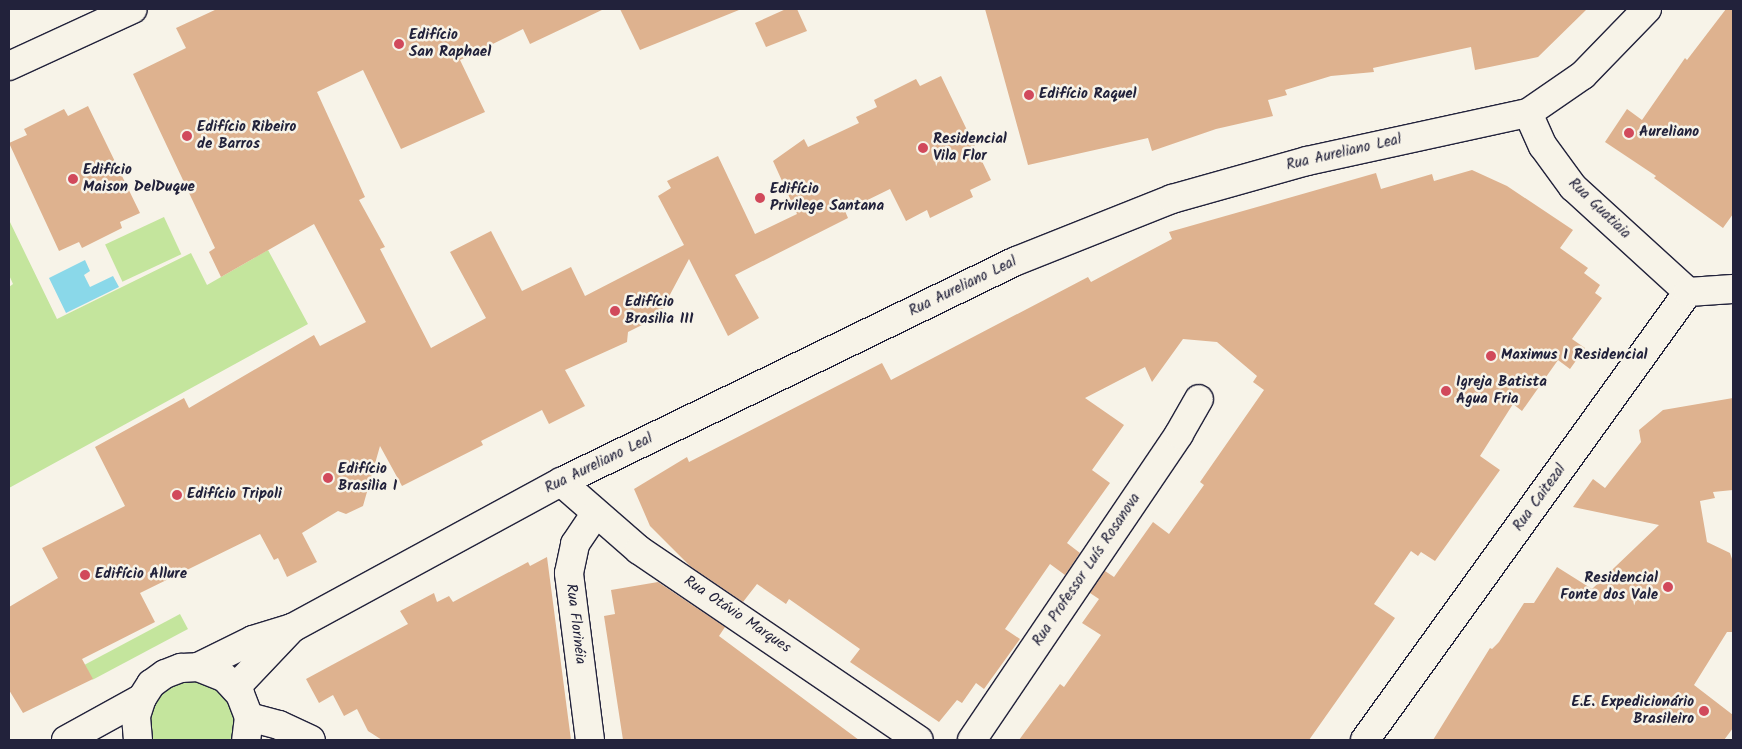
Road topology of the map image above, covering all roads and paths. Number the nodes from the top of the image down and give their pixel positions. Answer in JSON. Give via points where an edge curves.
{"nodes":[{"id":1,"x":133,"y":9,"type":"edge"},
{"id":2,"x":1647,"y":9,"type":"edge"},
{"id":3,"x":9,"y":66,"type":"edge"},
{"id":4,"x":1528,"y":113,"type":"junction"},
{"id":5,"x":1733,"y":289,"type":"edge"},
{"id":6,"x":1688,"y":292,"type":"junction"},
{"id":7,"x":1199,"y":399,"type":"dead end"},
{"id":8,"x":561,"y":482,"type":"junction"},
{"id":9,"x":595,"y":514,"type":"junction"},
{"id":10,"x":292,"y":628,"type":"junction"},
{"id":11,"x":198,"y":667,"type":"junction"},
{"id":12,"x":236,"y":688,"type":"junction"},
{"id":13,"x":142,"y":698,"type":"junction"},
{"id":14,"x":247,"y":729,"type":"edge"},
{"id":15,"x":66,"y":740,"type":"edge"},
{"id":16,"x":138,"y":740,"type":"edge"},
{"id":17,"x":311,"y":740,"type":"edge"},
{"id":18,"x":590,"y":740,"type":"edge"},
{"id":19,"x":919,"y":740,"type":"edge"},
{"id":20,"x":972,"y":740,"type":"edge"},
{"id":21,"x":1365,"y":740,"type":"edge"}],
"edges":[{"from":1,"to":3,"type":"street"},
{"from":2,"to":4,"type":"street","name":"Rua Aureliano Leal","via":[[1583,75]]},
{"from":4,"to":6,"type":"street","name":"Rua Guatiaia","via":[[1543,146],[1573,187]]},
{"from":4,"to":8,"type":"street","name":"Rua Aureliano Leal","via":[[1307,161],[1172,199],[1016,261]]},
{"from":5,"to":6,"type":"street"},
{"from":6,"to":21,"type":"street","name":"Rua Caitezal"},
{"from":7,"to":20,"type":"street","name":"Rua Professor Luís Rosanova","via":[[1176,439]]},
{"from":8,"to":9,"type":"street","name":"Rua Otávio Marques"},
{"from":8,"to":10,"type":"street","name":"Rua Aureliano Leal"},
{"from":9,"to":18,"type":"street","name":"Rua Florinéia","via":[[575,544],[569,574]]},
{"from":9,"to":19,"type":"street","name":"Rua Otávio Marques","via":[[640,550]]},
{"from":10,"to":11,"type":"street","name":"Rua Aureliano Leal","via":[[253,640]]},
{"from":10,"to":12,"type":"street","name":"Rua Aureliano Leal"},
{"from":11,"to":12,"type":"street","via":[[212,671]]},
{"from":11,"to":13,"type":"street","name":"Rua Aureliano Leal","via":[[181,668],[165,674]]},
{"from":12,"to":14,"type":"street","via":[[244,701]]},
{"from":13,"to":15,"type":"street","name":"Rua Aureliano Leal"},
{"from":13,"to":16,"type":"street","via":[[136,716]]},
{"from":14,"to":17,"type":"street","via":[[279,725]]}]}
